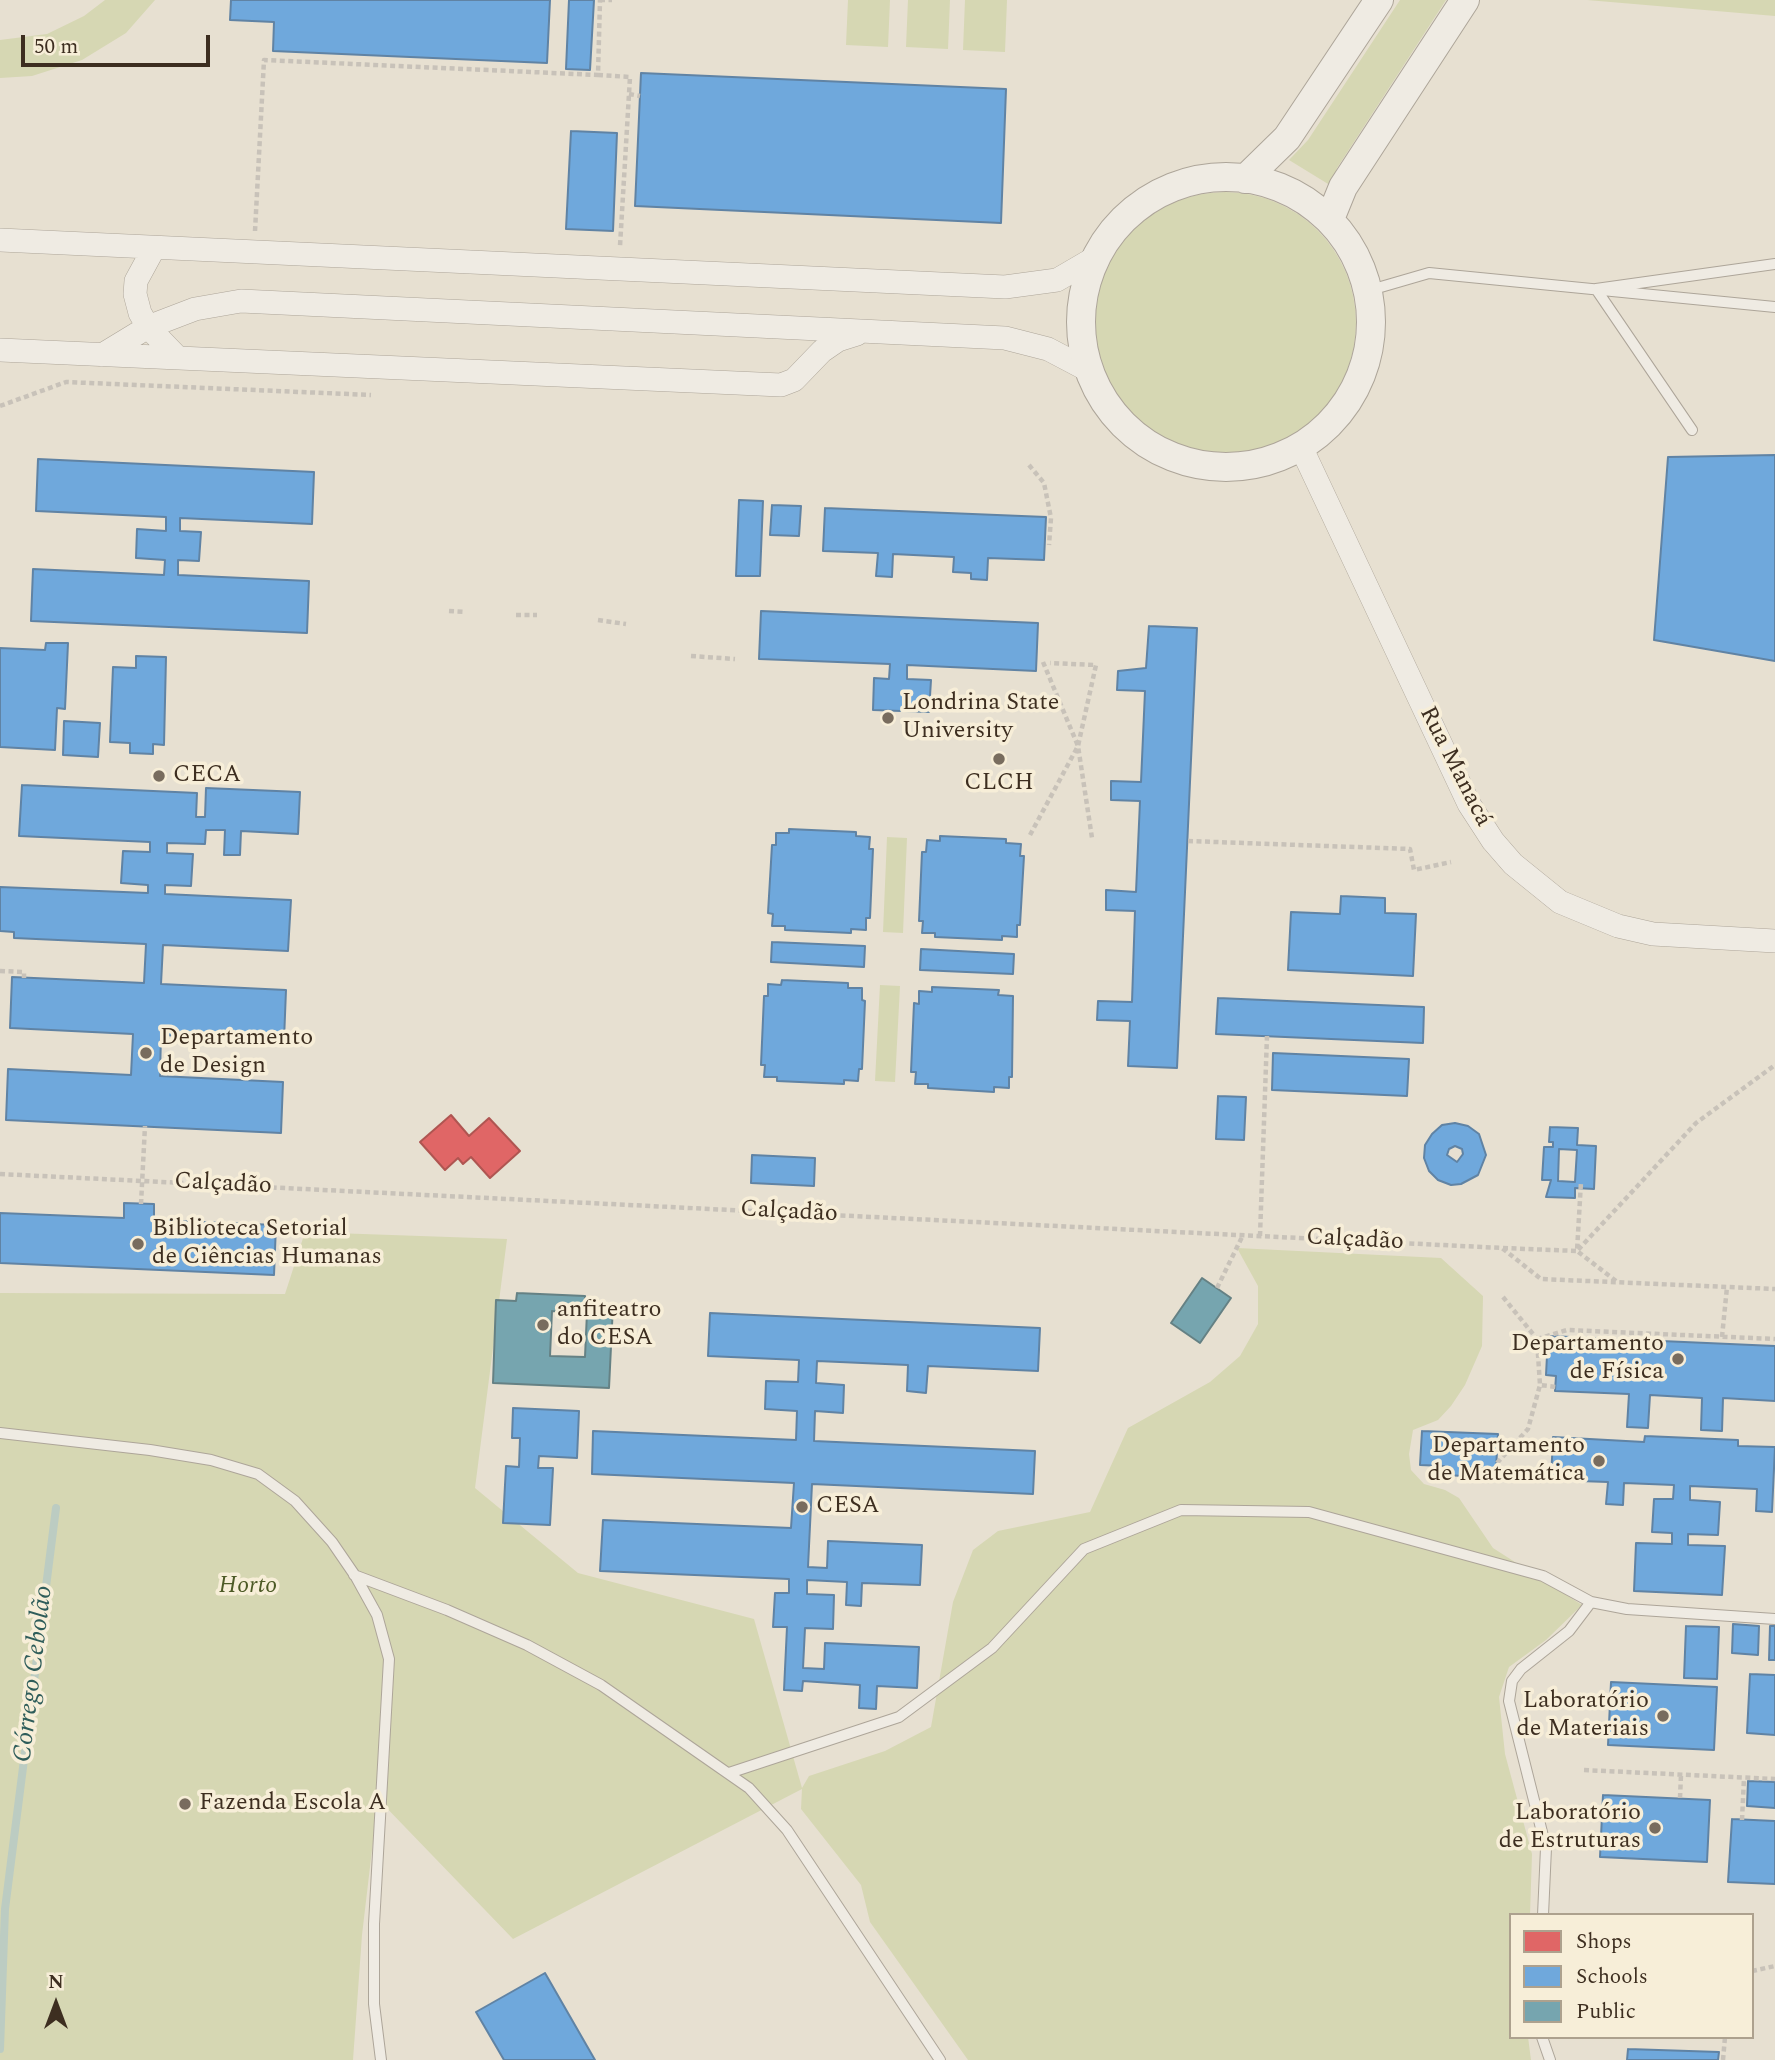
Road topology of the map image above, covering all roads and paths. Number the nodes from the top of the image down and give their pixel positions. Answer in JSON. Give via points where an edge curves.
{"nodes":[{"id":1,"x":600,"y":0,"type":"edge"},
{"id":2,"x":612,"y":0,"type":"edge"},
{"id":3,"x":1379,"y":0,"type":"edge"},
{"id":4,"x":1465,"y":0,"type":"edge"},
{"id":5,"x":598,"y":75,"type":"junction"},
{"id":6,"x":629,"y":94,"type":"junction"},
{"id":7,"x":640,"y":96,"type":"dead end"},
{"id":8,"x":1245,"y":179,"type":"junction"},
{"id":9,"x":1330,"y":219,"type":"junction"},
{"id":10,"x":0,"y":240,"type":"edge"},
{"id":11,"x":249,"y":240,"type":"dead end"},
{"id":12,"x":154,"y":248,"type":"junction"},
{"id":13,"x":619,"y":257,"type":"dead end"},
{"id":14,"x":1093,"y":259,"type":"junction"},
{"id":15,"x":1775,"y":264,"type":"edge"},
{"id":16,"x":1596,"y":289,"type":"junction"},
{"id":17,"x":1367,"y":291,"type":"junction"},
{"id":18,"x":1775,"y":307,"type":"edge"},
{"id":19,"x":148,"y":327,"type":"junction"},
{"id":20,"x":867,"y":331,"type":"junction"},
{"id":21,"x":0,"y":350,"type":"edge"},
{"id":22,"x":102,"y":355,"type":"junction"},
{"id":23,"x":178,"y":358,"type":"junction"},
{"id":24,"x":1086,"y":369,"type":"junction"},
{"id":25,"x":371,"y":395,"type":"dead end"},
{"id":26,"x":0,"y":406,"type":"edge"},
{"id":27,"x":1692,"y":430,"type":"dead end"},
{"id":28,"x":1301,"y":447,"type":"junction"},
{"id":29,"x":1029,"y":464,"type":"dead end"},
{"id":30,"x":1049,"y":545,"type":"dead end"},
{"id":31,"x":449,"y":611,"type":"dead end"},
{"id":32,"x":465,"y":612,"type":"dead end"},
{"id":33,"x":516,"y":615,"type":"dead end"},
{"id":34,"x":537,"y":615,"type":"dead end"},
{"id":35,"x":598,"y":620,"type":"dead end"},
{"id":36,"x":626,"y":624,"type":"dead end"},
{"id":37,"x":691,"y":656,"type":"dead end"},
{"id":38,"x":735,"y":659,"type":"dead end"},
{"id":39,"x":1043,"y":662,"type":"dead end"},
{"id":40,"x":1050,"y":663,"type":"dead end"},
{"id":41,"x":1078,"y":746,"type":"junction"},
{"id":42,"x":1030,"y":835,"type":"dead end"},
{"id":43,"x":1092,"y":838,"type":"dead end"},
{"id":44,"x":1188,"y":841,"type":"dead end"},
{"id":45,"x":1451,"y":862,"type":"dead end"},
{"id":46,"x":1775,"y":941,"type":"edge"},
{"id":47,"x":0,"y":971,"type":"edge"},
{"id":48,"x":24,"y":978,"type":"dead end"},
{"id":49,"x":1267,"y":1036,"type":"dead end"},
{"id":50,"x":1775,"y":1065,"type":"edge"},
{"id":51,"x":145,"y":1126,"type":"dead end"},
{"id":52,"x":0,"y":1174,"type":"edge"},
{"id":53,"x":142,"y":1180,"type":"junction"},
{"id":54,"x":1581,"y":1182,"type":"dead end"},
{"id":55,"x":141,"y":1203,"type":"dead end"},
{"id":56,"x":1243,"y":1235,"type":"junction"},
{"id":57,"x":1260,"y":1236,"type":"junction"},
{"id":58,"x":1502,"y":1248,"type":"junction"},
{"id":59,"x":1577,"y":1251,"type":"junction"},
{"id":60,"x":1617,"y":1282,"type":"junction"},
{"id":61,"x":1727,"y":1287,"type":"junction"},
{"id":62,"x":1217,"y":1288,"type":"dead end"},
{"id":63,"x":1775,"y":1290,"type":"edge"},
{"id":64,"x":1503,"y":1297,"type":"dead end"},
{"id":65,"x":1722,"y":1337,"type":"junction"},
{"id":66,"x":1537,"y":1339,"type":"junction"},
{"id":67,"x":1775,"y":1339,"type":"edge"},
{"id":68,"x":1539,"y":1385,"type":"junction"},
{"id":69,"x":1556,"y":1387,"type":"dead end"},
{"id":70,"x":0,"y":1433,"type":"edge"},
{"id":71,"x":1497,"y":1463,"type":"dead end"},
{"id":72,"x":354,"y":1575,"type":"junction"},
{"id":73,"x":1591,"y":1602,"type":"junction"},
{"id":74,"x":1775,"y":1619,"type":"edge"},
{"id":75,"x":1584,"y":1770,"type":"dead end"},
{"id":76,"x":729,"y":1773,"type":"junction"},
{"id":77,"x":1681,"y":1775,"type":"junction"},
{"id":78,"x":1744,"y":1778,"type":"junction"},
{"id":79,"x":1775,"y":1779,"type":"edge"},
{"id":80,"x":1680,"y":1798,"type":"dead end"},
{"id":81,"x":1742,"y":1820,"type":"dead end"},
{"id":82,"x":1543,"y":1913,"type":"edge"},
{"id":83,"x":1775,"y":1966,"type":"edge"},
{"id":84,"x":1754,"y":1971,"type":"edge"},
{"id":85,"x":1543,"y":2039,"type":"edge"},
{"id":86,"x":1724,"y":2039,"type":"edge"},
{"id":87,"x":381,"y":2060,"type":"edge"},
{"id":88,"x":940,"y":2060,"type":"edge"},
{"id":89,"x":1550,"y":2060,"type":"edge"},
{"id":90,"x":1723,"y":2060,"type":"edge"}],
"edges":[{"from":1,"to":2,"type":"path"},
{"from":1,"to":5,"type":"path"},
{"from":3,"to":8,"type":"street","via":[[1287,138]]},
{"from":4,"to":9,"type":"street","via":[[1343,187]]},
{"from":5,"to":6,"type":"path","via":[[630,77]]},
{"from":5,"to":11,"type":"path","via":[[264,60],[254,234]]},
{"from":6,"to":7,"type":"path"},
{"from":6,"to":13,"type":"path"},
{"from":8,"to":9,"type":"street","via":[[1269,183]]},
{"from":8,"to":14,"type":"street","via":[[1227,176],[1185,182],[1147,199],[1116,225]]},
{"from":9,"to":17,"type":"street","via":[[1362,268]]},
{"from":10,"to":12,"type":"street"},
{"from":12,"to":14,"type":"street","via":[[1004,287],[1057,280]]},
{"from":12,"to":19,"type":"street","via":[[136,281],[135,294]]},
{"from":14,"to":24,"type":"street","via":[[1081,298],[1080,344]]},
{"from":15,"to":16,"type":"lane"},
{"from":16,"to":17,"type":"lane","via":[[1429,273]]},
{"from":16,"to":18,"type":"lane"},
{"from":16,"to":27,"type":"lane"},
{"from":17,"to":28,"type":"street","via":[[1370,348],[1357,387],[1334,421]]},
{"from":19,"to":20,"type":"street","via":[[195,309],[241,301]]},
{"from":19,"to":22,"type":"street"},
{"from":19,"to":23,"type":"street"},
{"from":20,"to":23,"type":"street","via":[[838,340],[794,380],[781,385]]},
{"from":20,"to":24,"type":"street","via":[[1005,338],[1048,349]]},
{"from":21,"to":22,"type":"street"},
{"from":22,"to":23,"type":"street"},
{"from":24,"to":28,"type":"street","via":[[1123,427],[1163,454],[1209,467],[1257,465]]},
{"from":25,"to":26,"type":"path","via":[[66,382]]},
{"from":28,"to":46,"type":"street","name":"Rua Manacá","via":[[1469,804],[1513,864],[1560,902],[1618,926],[1653,934]]},
{"from":29,"to":30,"type":"path","via":[[1044,482],[1051,518]]},
{"from":31,"to":32,"type":"path"},
{"from":33,"to":34,"type":"path"},
{"from":35,"to":36,"type":"path"},
{"from":37,"to":38,"type":"path"},
{"from":39,"to":41,"type":"path"},
{"from":40,"to":41,"type":"path","via":[[1096,665]]},
{"from":41,"to":42,"type":"path"},
{"from":41,"to":43,"type":"path"},
{"from":44,"to":45,"type":"path","via":[[1410,849],[1415,870]]},
{"from":47,"to":48,"type":"path","via":[[24,972]]},
{"from":49,"to":57,"type":"path"},
{"from":50,"to":59,"type":"path","via":[[1696,1123]]},
{"from":51,"to":53,"type":"path"},
{"from":52,"to":53,"type":"path","name":"Calçadão"},
{"from":53,"to":55,"type":"path"},
{"from":53,"to":56,"type":"path","name":"Calçadão"},
{"from":54,"to":59,"type":"path"},
{"from":56,"to":57,"type":"path","name":"Calçadão"},
{"from":56,"to":62,"type":"path"},
{"from":57,"to":58,"type":"path","name":"Calçadão"},
{"from":58,"to":59,"type":"path","name":"Calçadão"},
{"from":58,"to":60,"type":"path","via":[[1541,1279]]},
{"from":59,"to":60,"type":"path"},
{"from":60,"to":61,"type":"path"},
{"from":61,"to":63,"type":"path"},
{"from":61,"to":65,"type":"path"},
{"from":64,"to":66,"type":"path"},
{"from":65,"to":66,"type":"path","via":[[1567,1330]]},
{"from":65,"to":67,"type":"path"},
{"from":66,"to":68,"type":"path"},
{"from":68,"to":69,"type":"path"},
{"from":68,"to":71,"type":"path","via":[[1528,1429]]},
{"from":70,"to":72,"type":"lane","via":[[150,1450],[258,1474],[295,1501]]},
{"from":72,"to":76,"type":"lane","via":[[540,1652],[601,1685]]},
{"from":72,"to":87,"type":"lane","via":[[377,1615],[389,1659],[374,1924],[374,2004]]},
{"from":73,"to":74,"type":"lane","via":[[1627,1609]]},
{"from":73,"to":76,"type":"lane","via":[[1543,1576],[1309,1512],[1181,1510],[1084,1549],[992,1648],[899,1717]]},
{"from":73,"to":82,"type":"lane","via":[[1569,1631],[1521,1669],[1510,1691],[1513,1726],[1546,1848]]},
{"from":75,"to":77,"type":"path"},
{"from":76,"to":88,"type":"lane","via":[[787,1830]]},
{"from":77,"to":78,"type":"path"},
{"from":77,"to":80,"type":"path"},
{"from":78,"to":79,"type":"path"},
{"from":78,"to":81,"type":"path"},
{"from":83,"to":84,"type":"path"},
{"from":85,"to":89,"type":"lane"},
{"from":86,"to":90,"type":"path"}]}
